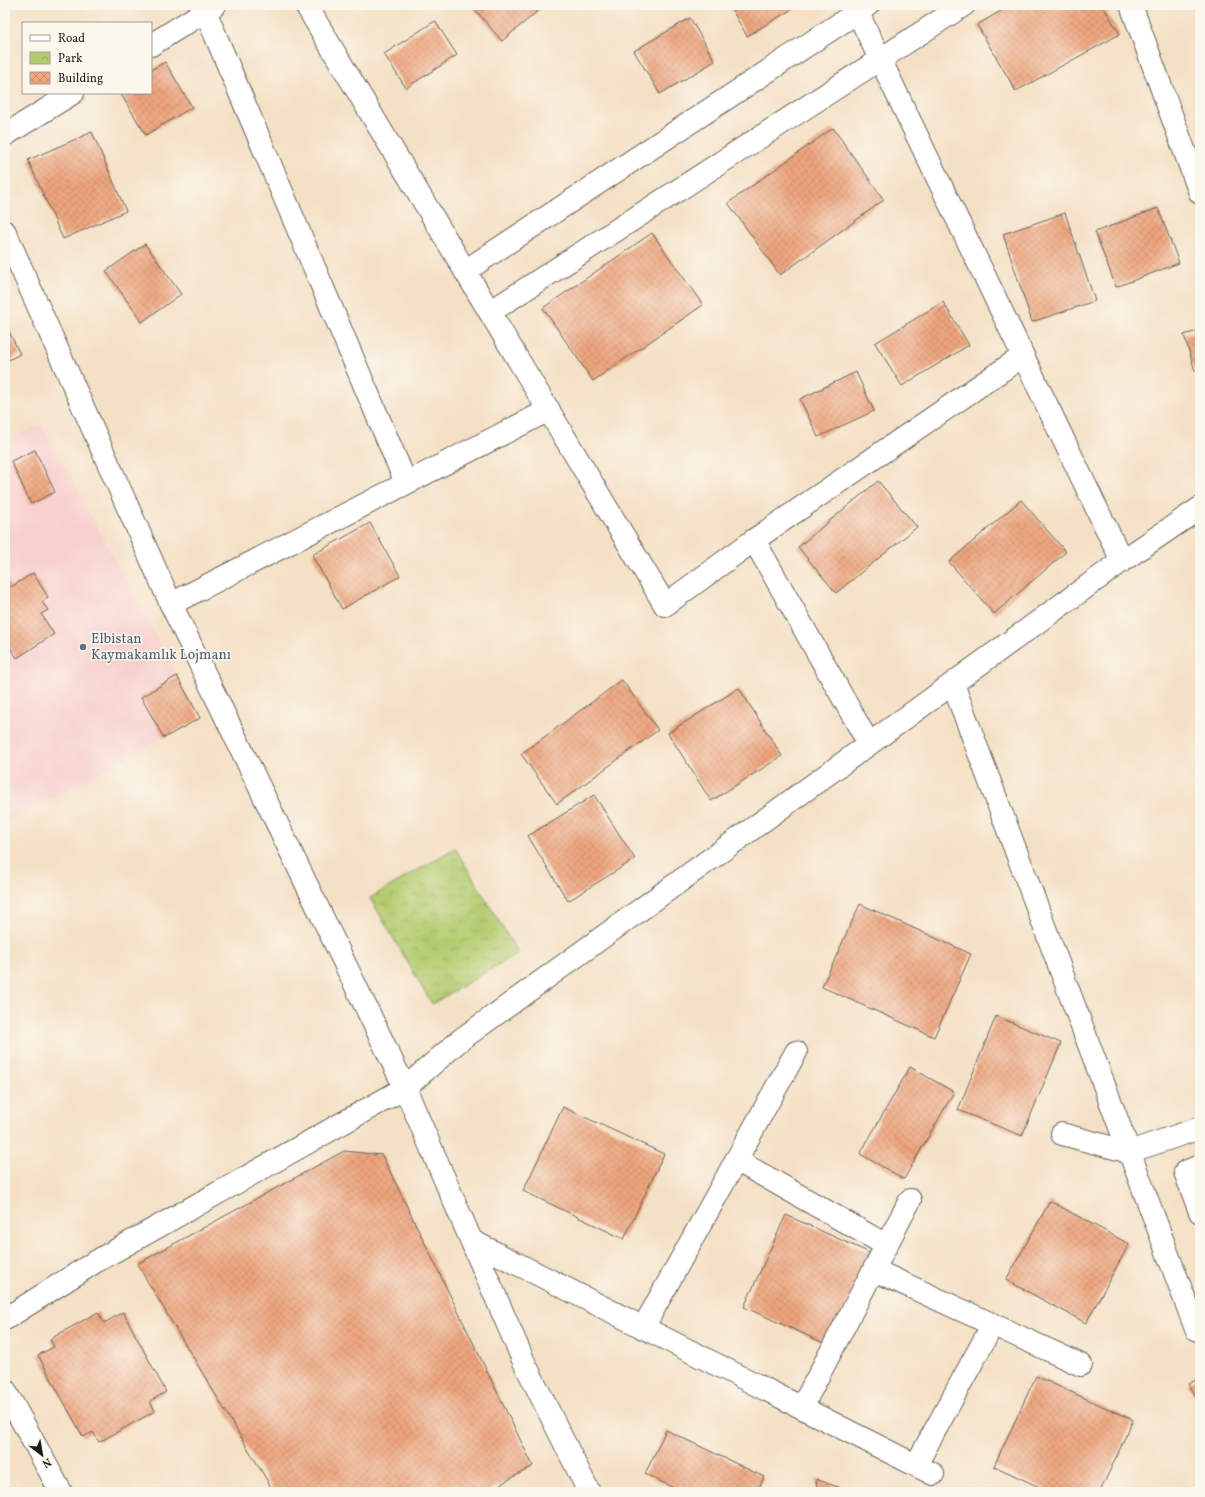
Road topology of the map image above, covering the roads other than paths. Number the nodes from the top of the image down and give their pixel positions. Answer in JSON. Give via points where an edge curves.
{"nodes":[{"id":1,"x":306,"y":5,"type":"edge"},
{"id":2,"x":964,"y":5,"type":"edge"},
{"id":3,"x":1131,"y":5,"type":"edge"},
{"id":4,"x":210,"y":8,"type":"edge"},
{"id":5,"x":860,"y":8,"type":"edge"},
{"id":6,"x":152,"y":44,"type":"edge"},
{"id":7,"x":880,"y":59,"type":"junction"},
{"id":8,"x":71,"y":94,"type":"edge"},
{"id":9,"x":5,"y":135,"type":"edge"},
{"id":10,"x":1200,"y":193,"type":"edge"},
{"id":11,"x":5,"y":232,"type":"edge"},
{"id":12,"x":465,"y":271,"type":"junction"},
{"id":13,"x":490,"y":312,"type":"junction"},
{"id":14,"x":1023,"y":356,"type":"junction"},
{"id":15,"x":549,"y":410,"type":"junction"},
{"id":16,"x":406,"y":483,"type":"junction"},
{"id":17,"x":1200,"y":508,"type":"edge"},
{"id":18,"x":754,"y":540,"type":"junction"},
{"id":19,"x":1122,"y":561,"type":"junction"},
{"id":20,"x":171,"y":604,"type":"junction"},
{"id":21,"x":953,"y":684,"type":"junction"},
{"id":22,"x":869,"y":744,"type":"junction"},
{"id":23,"x":796,"y":1052,"type":"dead end"},
{"id":24,"x":405,"y":1088,"type":"junction"},
{"id":25,"x":1200,"y":1128,"type":"edge"},
{"id":26,"x":1062,"y":1134,"type":"dead end"},
{"id":27,"x":1129,"y":1152,"type":"junction"},
{"id":28,"x":736,"y":1160,"type":"junction"},
{"id":29,"x":1200,"y":1166,"type":"edge"},
{"id":30,"x":910,"y":1200,"type":"dead end"},
{"id":31,"x":1200,"y":1212,"type":"edge"},
{"id":32,"x":472,"y":1241,"type":"junction"},
{"id":33,"x":886,"y":1245,"type":"junction"},
{"id":34,"x":874,"y":1270,"type":"junction"},
{"id":35,"x":5,"y":1319,"type":"edge"},
{"id":36,"x":993,"y":1324,"type":"junction"},
{"id":37,"x":644,"y":1328,"type":"junction"},
{"id":38,"x":1200,"y":1331,"type":"edge"},
{"id":39,"x":1081,"y":1365,"type":"dead end"},
{"id":40,"x":5,"y":1390,"type":"edge"},
{"id":41,"x":802,"y":1407,"type":"junction"},
{"id":42,"x":61,"y":1492,"type":"edge"},
{"id":43,"x":589,"y":1492,"type":"edge"}],
"edges":[{"from":1,"to":12,"type":"street"},
{"from":2,"to":7,"type":"street"},
{"from":3,"to":10,"type":"street"},
{"from":4,"to":6,"type":"street"},
{"from":4,"to":16,"type":"street"},
{"from":5,"to":7,"type":"street"},
{"from":5,"to":12,"type":"street"},
{"from":7,"to":13,"type":"street"},
{"from":7,"to":14,"type":"street"},
{"from":8,"to":9,"type":"street"},
{"from":11,"to":20,"type":"street"},
{"from":12,"to":13,"type":"street"},
{"from":13,"to":15,"type":"street"},
{"from":14,"to":18,"type":"street"},
{"from":14,"to":19,"type":"street"},
{"from":15,"to":16,"type":"street"},
{"from":15,"to":18,"type":"street","via":[[665,605]]},
{"from":16,"to":20,"type":"street"},
{"from":17,"to":19,"type":"street"},
{"from":18,"to":22,"type":"street"},
{"from":19,"to":21,"type":"street"},
{"from":20,"to":24,"type":"street"},
{"from":21,"to":22,"type":"street"},
{"from":21,"to":27,"type":"street"},
{"from":22,"to":24,"type":"street","via":[[459,1041]]},
{"from":23,"to":28,"type":"street"},
{"from":24,"to":32,"type":"street"},
{"from":24,"to":35,"type":"street","via":[[95,1262]]},
{"from":25,"to":27,"type":"street"},
{"from":26,"to":27,"type":"street"},
{"from":27,"to":38,"type":"street","via":[[1196,1329]]},
{"from":28,"to":33,"type":"street"},
{"from":28,"to":37,"type":"street"},
{"from":29,"to":31,"type":"street","via":[[1185,1172]]},
{"from":30,"to":33,"type":"street"},
{"from":32,"to":37,"type":"street"},
{"from":32,"to":43,"type":"street","via":[[524,1362]]},
{"from":33,"to":34,"type":"street"},
{"from":34,"to":36,"type":"street"},
{"from":34,"to":41,"type":"street"},
{"from":36,"to":39,"type":"street"},
{"from":36,"to":41,"type":"street","via":[[924,1469]]},
{"from":37,"to":41,"type":"street"},
{"from":40,"to":42,"type":"street"}]}
